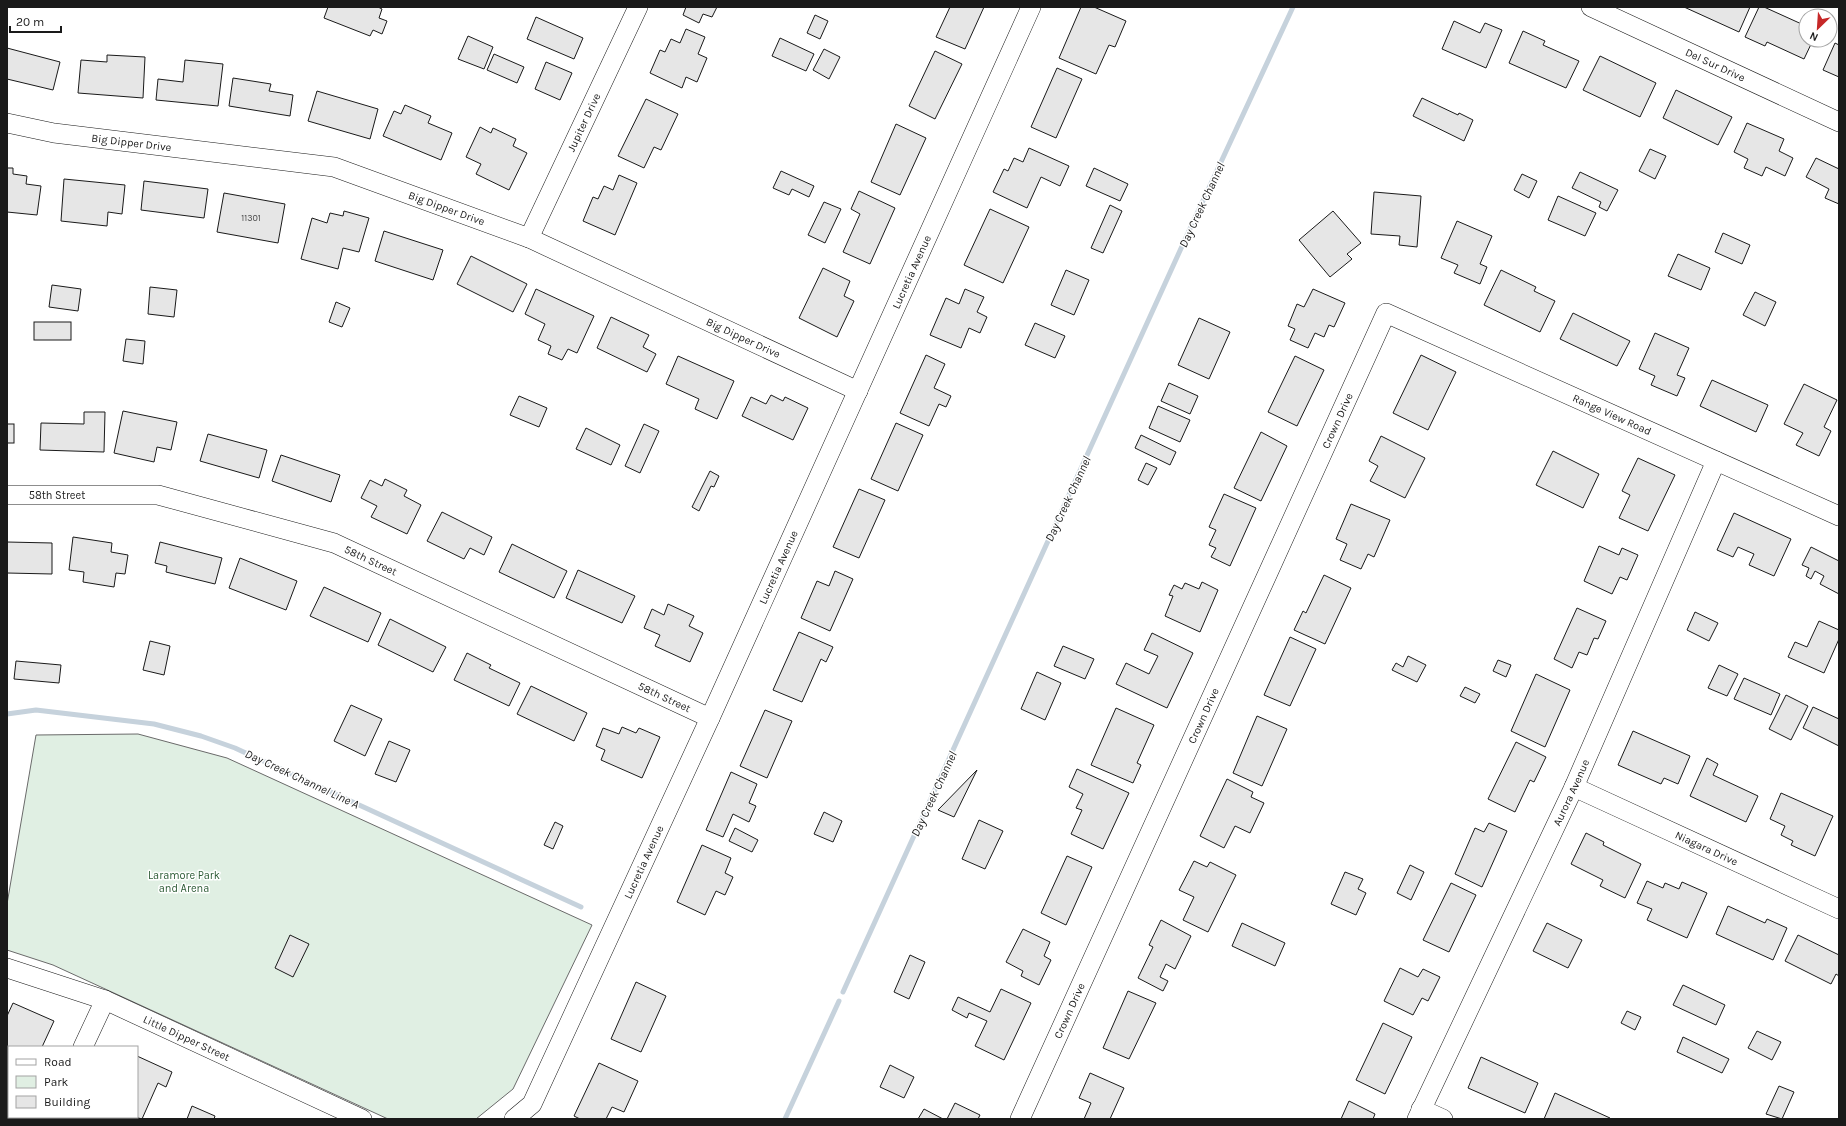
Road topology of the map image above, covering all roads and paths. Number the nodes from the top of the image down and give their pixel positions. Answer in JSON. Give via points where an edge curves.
{"nodes":[{"id":1,"x":638,"y":7,"type":"edge"},
{"id":2,"x":1031,"y":7,"type":"edge"},
{"id":3,"x":1591,"y":7,"type":"edge"},
{"id":4,"x":7,"y":122,"type":"edge"},
{"id":5,"x":1839,"y":122,"type":"edge"},
{"id":6,"x":530,"y":238,"type":"junction"},
{"id":7,"x":1386,"y":313,"type":"joint"},
{"id":8,"x":858,"y":391,"type":"junction"},
{"id":9,"x":1716,"y":461,"type":"junction"},
{"id":10,"x":7,"y":495,"type":"edge"},
{"id":11,"x":1839,"y":516,"type":"edge"},
{"id":12,"x":710,"y":718,"type":"junction"},
{"id":13,"x":1574,"y":787,"type":"junction"},
{"id":14,"x":1839,"y":910,"type":"edge"},
{"id":15,"x":7,"y":968,"type":"edge"},
{"id":16,"x":104,"y":1000,"type":"junction"},
{"id":17,"x":83,"y":1046,"type":"edge"},
{"id":18,"x":1419,"y":1114,"type":"edge"},
{"id":19,"x":362,"y":1119,"type":"edge"},
{"id":20,"x":514,"y":1119,"type":"edge"},
{"id":21,"x":1020,"y":1119,"type":"edge"},
{"id":22,"x":1443,"y":1119,"type":"edge"}],
"edges":[{"from":1,"to":6,"type":"street","name":"Jupiter Drive"},
{"from":2,"to":8,"type":"street","name":"Lucretia Avenue"},
{"from":3,"to":5,"type":"street","name":"Del Sur Drive"},
{"from":4,"to":6,"type":"street","name":"Big Dipper Drive","via":[[54,133],[334,166]]},
{"from":6,"to":8,"type":"street","name":"Big Dipper Drive"},
{"from":7,"to":9,"type":"street","name":"Range View Road"},
{"from":7,"to":21,"type":"street","name":"Crown Drive"},
{"from":8,"to":12,"type":"street","name":"Lucretia Avenue"},
{"from":9,"to":11,"type":"street","name":"Range View Road"},
{"from":9,"to":13,"type":"street","name":"Aurora Avenue"},
{"from":10,"to":12,"type":"street","name":"58th Street","via":[[158,495],[334,543]]},
{"from":12,"to":20,"type":"street","name":"Lucretia Avenue","via":[[532,1104]]},
{"from":13,"to":14,"type":"street","name":"Niagara Drive"},
{"from":13,"to":18,"type":"street","name":"Aurora Avenue"},
{"from":15,"to":16,"type":"street","name":"Little Dipper Street"},
{"from":16,"to":17,"type":"street"},
{"from":16,"to":19,"type":"street","name":"Little Dipper Street"},
{"from":18,"to":22,"type":"street"}]}
